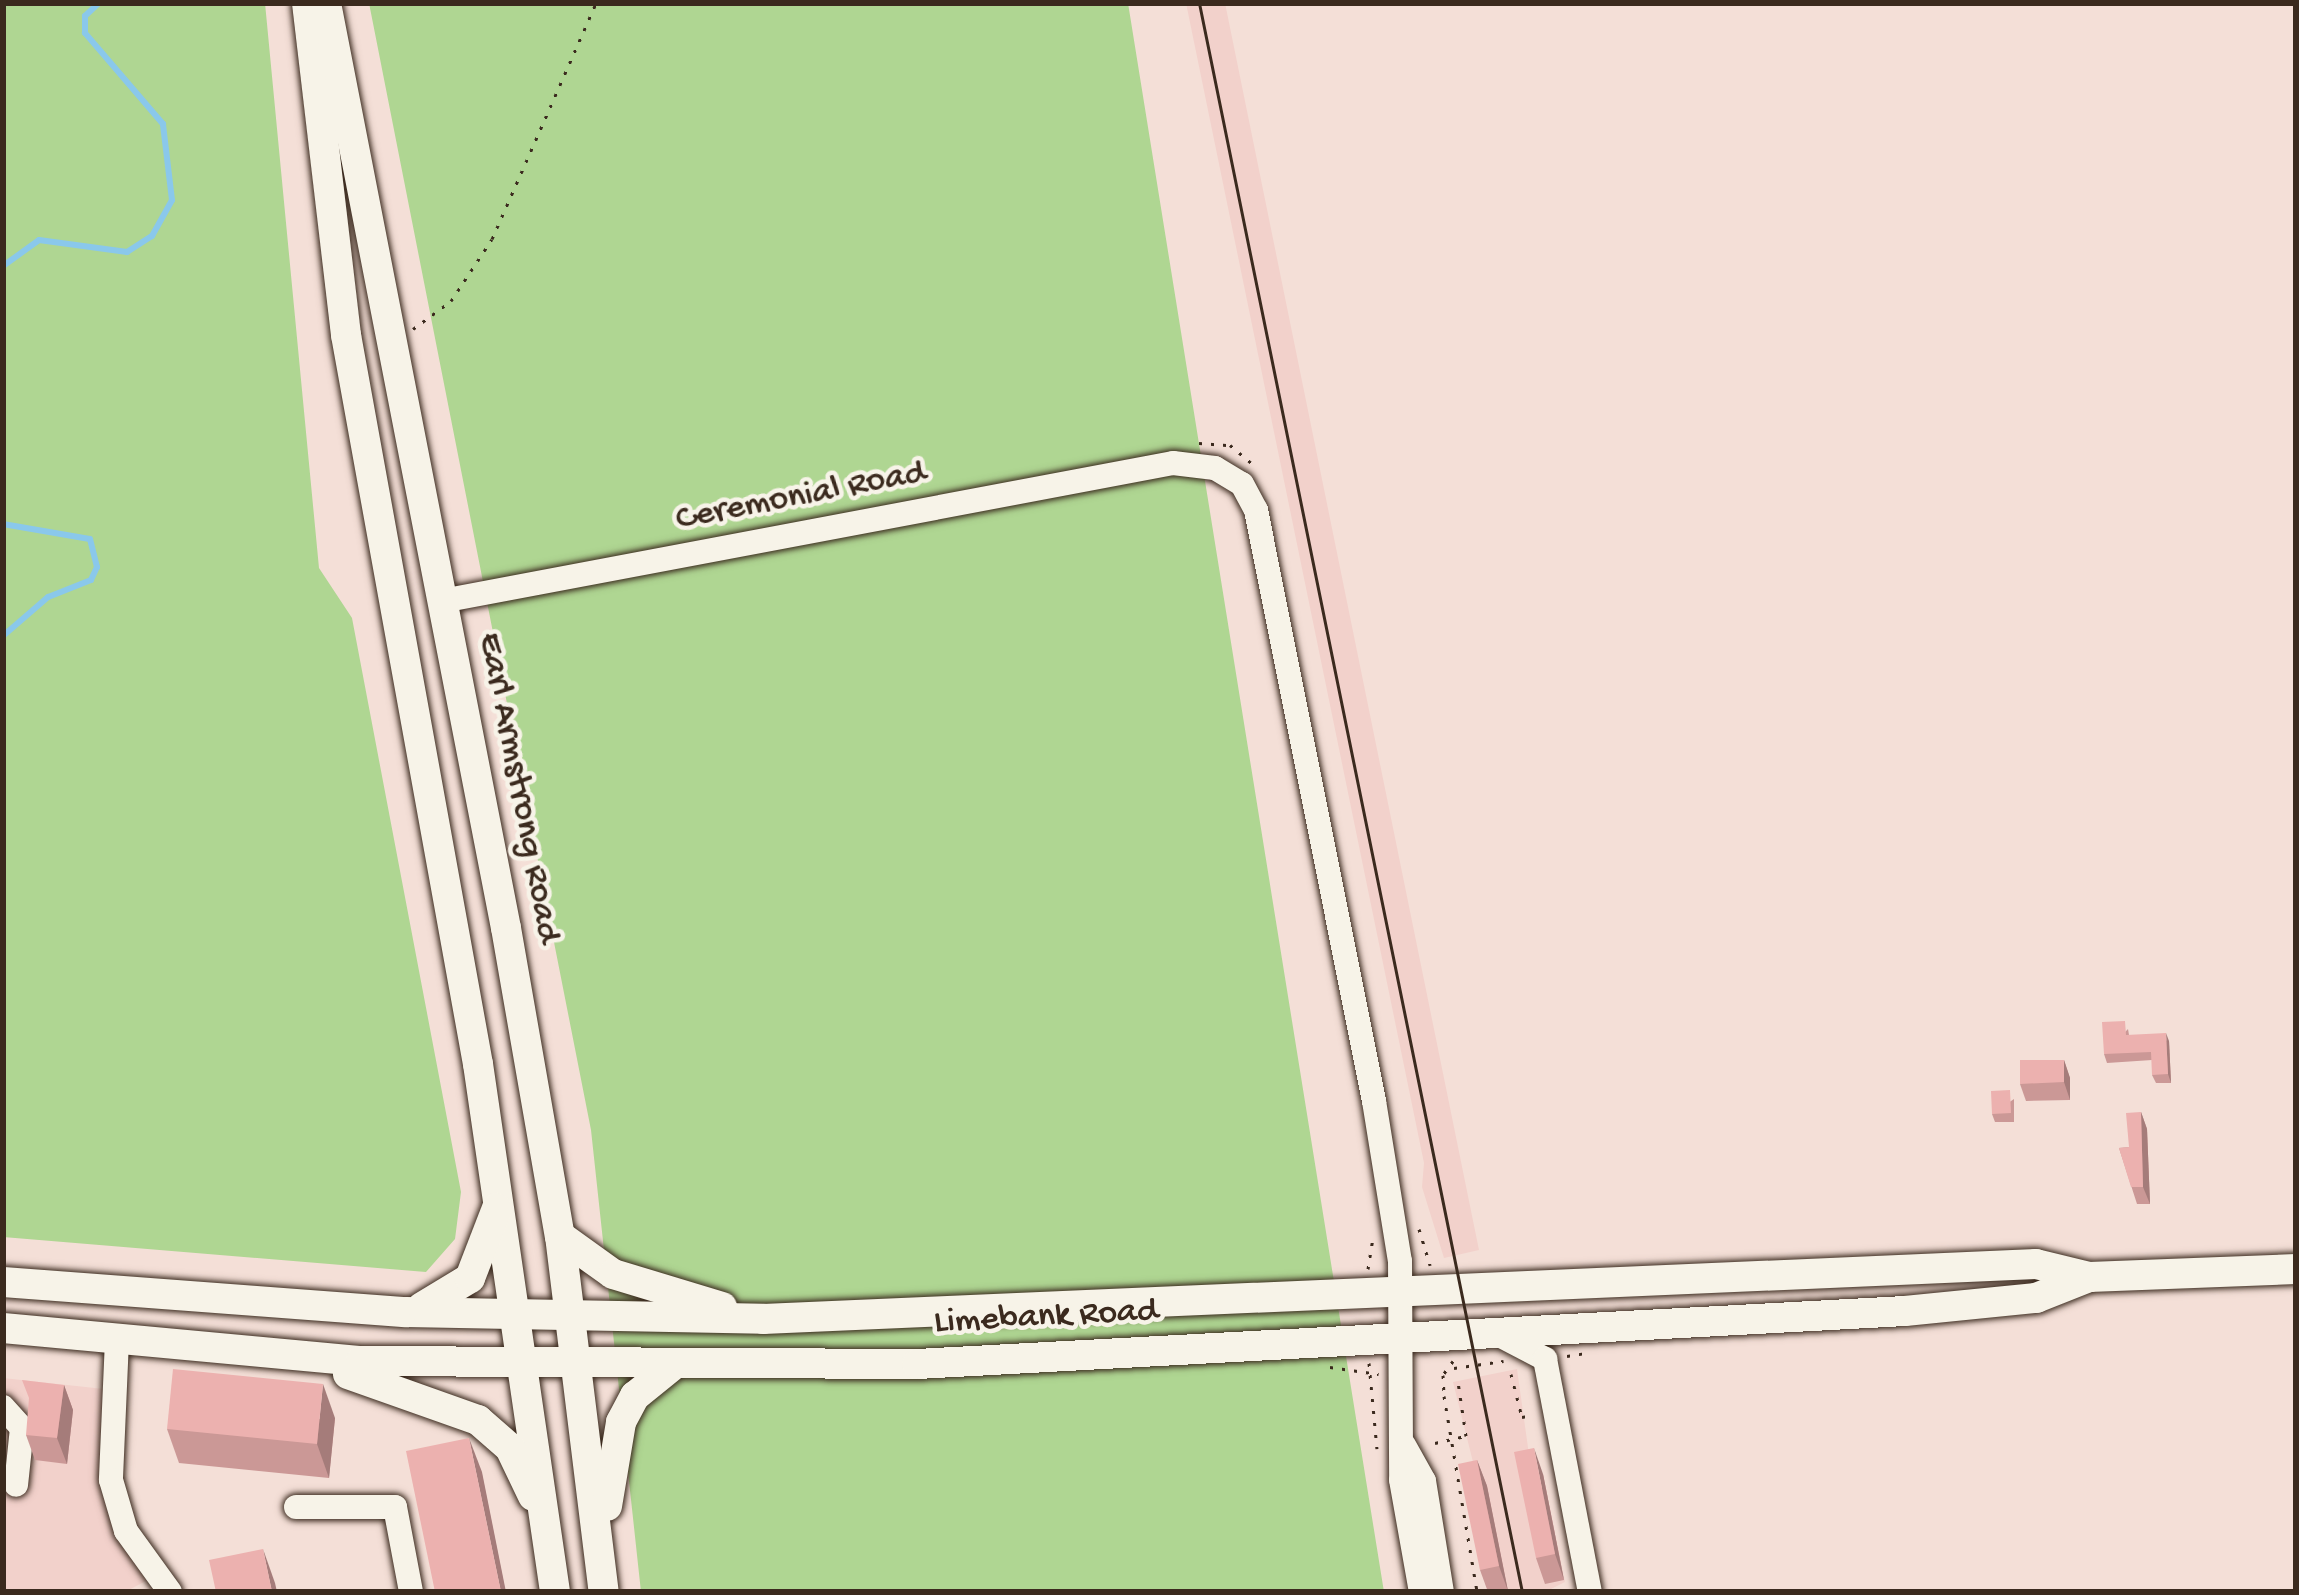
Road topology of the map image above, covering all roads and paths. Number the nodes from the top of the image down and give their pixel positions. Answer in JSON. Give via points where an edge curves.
{"nodes":[{"id":1,"x":307,"y":3,"type":"edge"},
{"id":2,"x":326,"y":3,"type":"edge"},
{"id":3,"x":596,"y":3,"type":"edge"},
{"id":4,"x":390,"y":340,"type":"junction"},
{"id":5,"x":442,"y":602,"type":"junction"},
{"id":6,"x":500,"y":1197,"type":"junction"},
{"id":7,"x":560,"y":1236,"type":"junction"},
{"id":8,"x":2296,"y":1269,"type":"edge"},
{"id":9,"x":2089,"y":1277,"type":"junction"},
{"id":10,"x":3,"y":1282,"type":"edge"},
{"id":11,"x":1402,"y":1296,"type":"junction"},
{"id":12,"x":406,"y":1312,"type":"junction"},
{"id":13,"x":518,"y":1315,"type":"junction"},
{"id":14,"x":570,"y":1316,"type":"junction"},
{"id":15,"x":763,"y":1319,"type":"junction"},
{"id":16,"x":3,"y":1328,"type":"edge"},
{"id":17,"x":1492,"y":1334,"type":"junction"},
{"id":18,"x":117,"y":1340,"type":"junction"},
{"id":19,"x":1402,"y":1340,"type":"junction"},
{"id":20,"x":1368,"y":1354,"type":"dead end"},
{"id":21,"x":260,"y":1355,"type":"junction"},
{"id":22,"x":1453,"y":1362,"type":"dead end"},
{"id":23,"x":525,"y":1365,"type":"junction"},
{"id":24,"x":576,"y":1365,"type":"junction"},
{"id":25,"x":671,"y":1367,"type":"junction"},
{"id":26,"x":1511,"y":1374,"type":"dead end"},
{"id":27,"x":1435,"y":1375,"type":"dead end"},
{"id":28,"x":1443,"y":1375,"type":"junction"},
{"id":29,"x":1370,"y":1382,"type":"dead end"},
{"id":30,"x":1459,"y":1382,"type":"dead end"},
{"id":31,"x":3,"y":1407,"type":"edge"},
{"id":32,"x":1538,"y":1414,"type":"dead end"},
{"id":33,"x":1449,"y":1439,"type":"junction"},
{"id":34,"x":1435,"y":1443,"type":"dead end"},
{"id":35,"x":1404,"y":1445,"type":"junction"},
{"id":36,"x":1476,"y":1472,"type":"edge"},
{"id":37,"x":1453,"y":1476,"type":"junction"},
{"id":38,"x":1441,"y":1479,"type":"dead end"},
{"id":39,"x":16,"y":1485,"type":"dead end"},
{"id":40,"x":296,"y":1508,"type":"dead end"},
{"id":41,"x":550,"y":1544,"type":"junction"},
{"id":42,"x":602,"y":1558,"type":"junction"},
{"id":43,"x":170,"y":1592,"type":"edge"},
{"id":44,"x":412,"y":1592,"type":"edge"},
{"id":45,"x":555,"y":1592,"type":"edge"},
{"id":46,"x":604,"y":1592,"type":"edge"},
{"id":47,"x":1421,"y":1592,"type":"edge"},
{"id":48,"x":1442,"y":1592,"type":"edge"},
{"id":49,"x":1477,"y":1592,"type":"edge"},
{"id":50,"x":1590,"y":1592,"type":"edge"}],
"edges":[{"from":1,"to":6,"type":"main road","via":[[346,335]]},
{"from":2,"to":4,"type":"main road","name":"Earl Armstrong Road"},
{"from":3,"to":4,"type":"path","via":[[491,239],[451,301]]},
{"from":4,"to":5,"type":"main road","name":"Earl Armstrong Road"},
{"from":5,"to":7,"type":"main road","name":"Earl Armstrong Road"},
{"from":5,"to":11,"type":"lane","name":"Ceremonial Road","via":[[1173,463],[1229,474],[1256,510],[1375,1101]]},
{"from":6,"to":12,"type":"main road","via":[[470,1278],[442,1300]]},
{"from":6,"to":13,"type":"main road"},
{"from":7,"to":14,"type":"main road","name":"Earl Armstrong Road"},
{"from":7,"to":15,"type":"main road","via":[[613,1274]]},
{"from":8,"to":9,"type":"main road","name":"Limebank Road"},
{"from":9,"to":11,"type":"main road","name":"Limebank Road","via":[[2036,1264]]},
{"from":9,"to":17,"type":"main road","name":"Limebank Road","via":[[2036,1298],[1905,1311]]},
{"from":10,"to":12,"type":"main road","name":"Limebank Road"},
{"from":11,"to":15,"type":"main road","name":"Limebank Road"},
{"from":11,"to":19,"type":"lane"},
{"from":12,"to":13,"type":"main road","name":"Limebank Road"},
{"from":13,"to":14,"type":"main road","name":"Limebank Road"},
{"from":13,"to":23,"type":"main road"},
{"from":14,"to":15,"type":"main road","name":"Limebank Road"},
{"from":14,"to":24,"type":"main road","name":"Earl Armstrong Road"},
{"from":16,"to":18,"type":"main road","name":"Limebank Road"},
{"from":17,"to":19,"type":"main road","name":"Limebank Road"},
{"from":17,"to":50,"type":"lane","via":[[1544,1359]]},
{"from":18,"to":21,"type":"main road","name":"Limebank Road"},
{"from":18,"to":43,"type":"lane","via":[[111,1480],[126,1531]]},
{"from":19,"to":25,"type":"main road","name":"Limebank Road"},
{"from":19,"to":35,"type":"lane"},
{"from":20,"to":29,"type":"path"},
{"from":21,"to":23,"type":"main road","name":"Limebank Road"},
{"from":21,"to":41,"type":"main road","via":[[384,1382],[478,1420],[524,1469]]},
{"from":22,"to":28,"type":"path"},
{"from":23,"to":24,"type":"main road","name":"Limebank Road"},
{"from":23,"to":41,"type":"main road"},
{"from":24,"to":25,"type":"main road","name":"Limebank Road"},
{"from":24,"to":42,"type":"main road","name":"Earl Armstrong Road"},
{"from":25,"to":42,"type":"main road","via":[[635,1396],[621,1422]]},
{"from":26,"to":32,"type":"path","via":[[1522,1418]]},
{"from":27,"to":28,"type":"path"},
{"from":28,"to":33,"type":"path"},
{"from":30,"to":33,"type":"path","via":[[1466,1436]]},
{"from":31,"to":39,"type":"lane","via":[[22,1428]]},
{"from":33,"to":34,"type":"path"},
{"from":33,"to":37,"type":"path"},
{"from":35,"to":47,"type":"lane","via":[[1401,1480]]},
{"from":35,"to":48,"type":"lane","via":[[1424,1481]]},
{"from":36,"to":37,"type":"path"},
{"from":37,"to":38,"type":"path"},
{"from":37,"to":49,"type":"path"},
{"from":40,"to":44,"type":"lane","via":[[394,1507]]},
{"from":41,"to":45,"type":"main road"},
{"from":42,"to":46,"type":"main road","name":"Earl Armstrong Road"}]}
